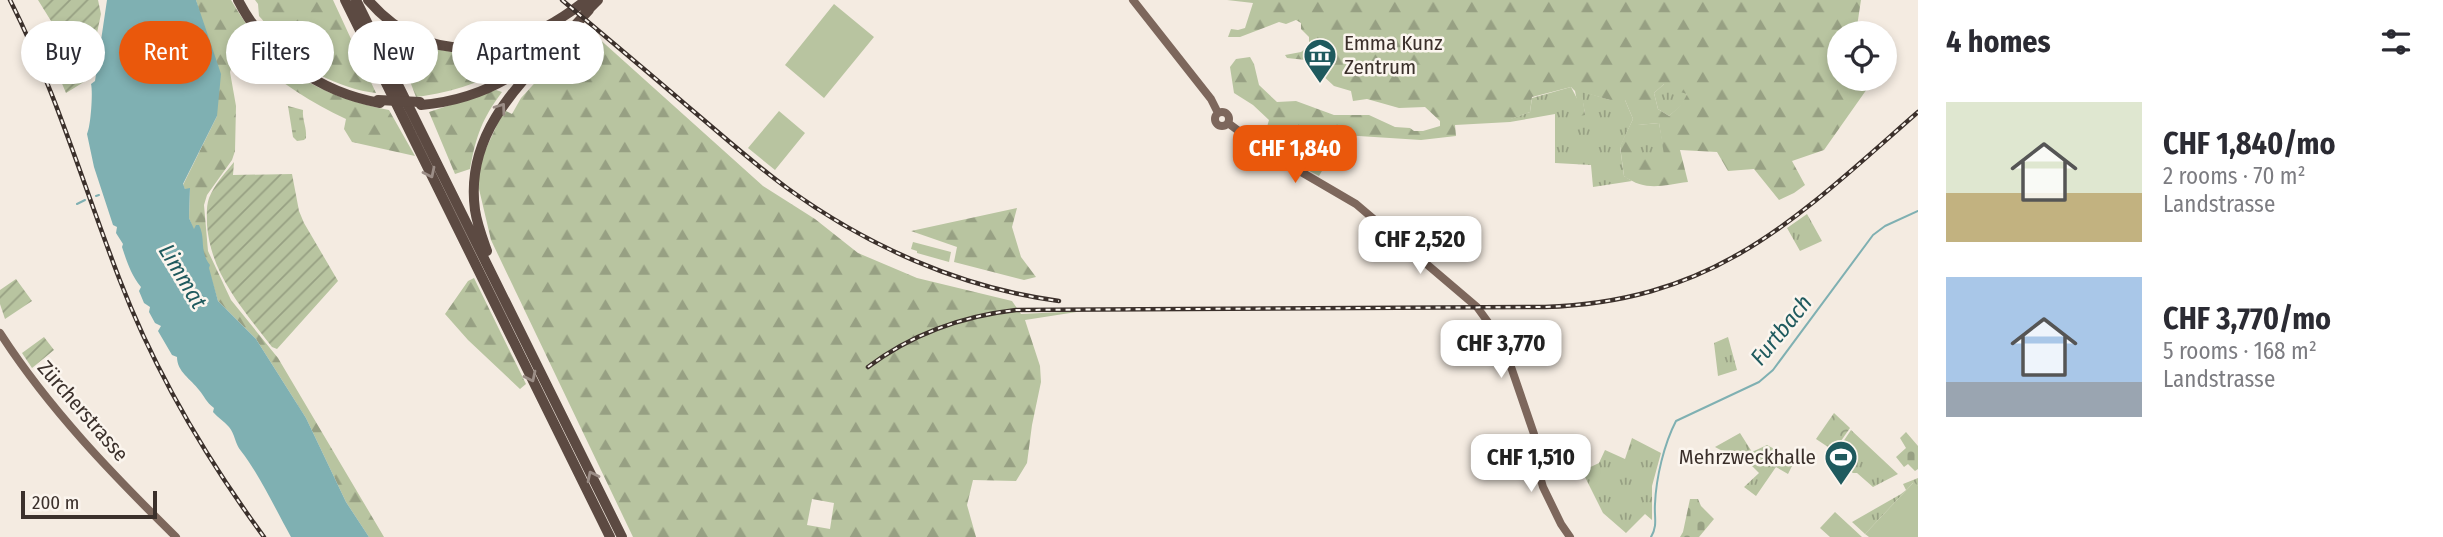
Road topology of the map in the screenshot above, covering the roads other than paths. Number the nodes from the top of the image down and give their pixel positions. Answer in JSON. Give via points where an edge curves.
{"nodes":[{"id":1,"x":240,"y":0,"type":"edge"},
{"id":2,"x":345,"y":0,"type":"edge"},
{"id":3,"x":356,"y":0,"type":"edge"},
{"id":4,"x":368,"y":0,"type":"edge"},
{"id":5,"x":598,"y":0,"type":"edge"},
{"id":6,"x":1133,"y":0,"type":"edge"},
{"id":7,"x":589,"y":3,"type":"edge"},
{"id":8,"x":496,"y":282,"type":"junction"},
{"id":9,"x":0,"y":333,"type":"edge"},
{"id":10,"x":176,"y":537,"type":"edge"},
{"id":11,"x":610,"y":537,"type":"edge"},
{"id":12,"x":622,"y":537,"type":"edge"},
{"id":13,"x":1570,"y":537,"type":"edge"}],
"edges":[{"from":1,"to":7,"type":"highway","bridge":true,"via":[[265,40],[295,67],[340,92],[379,102],[421,104],[466,97],[502,81],[537,58]]},
{"from":2,"to":11,"type":"highway","one_way":true},
{"from":3,"to":8,"type":"highway"},
{"from":4,"to":7,"type":"highway","via":[[412,34],[446,46],[473,48],[523,39]]},
{"from":5,"to":7,"type":"highway"},
{"from":6,"to":13,"type":"main road","via":[[1218,113],[1227,114],[1228,123],[1266,152],[1356,204],[1477,307],[1509,361],[1529,414],[1544,487]]},
{"from":8,"to":7,"type":"highway","one_way":true,"via":[[475,214],[474,174],[482,142],[502,105]]},
{"from":12,"to":8,"type":"highway","one_way":true},
{"from":9,"to":10,"type":"main road","name":"Zürcherstrasse","via":[[65,421]]}]}
